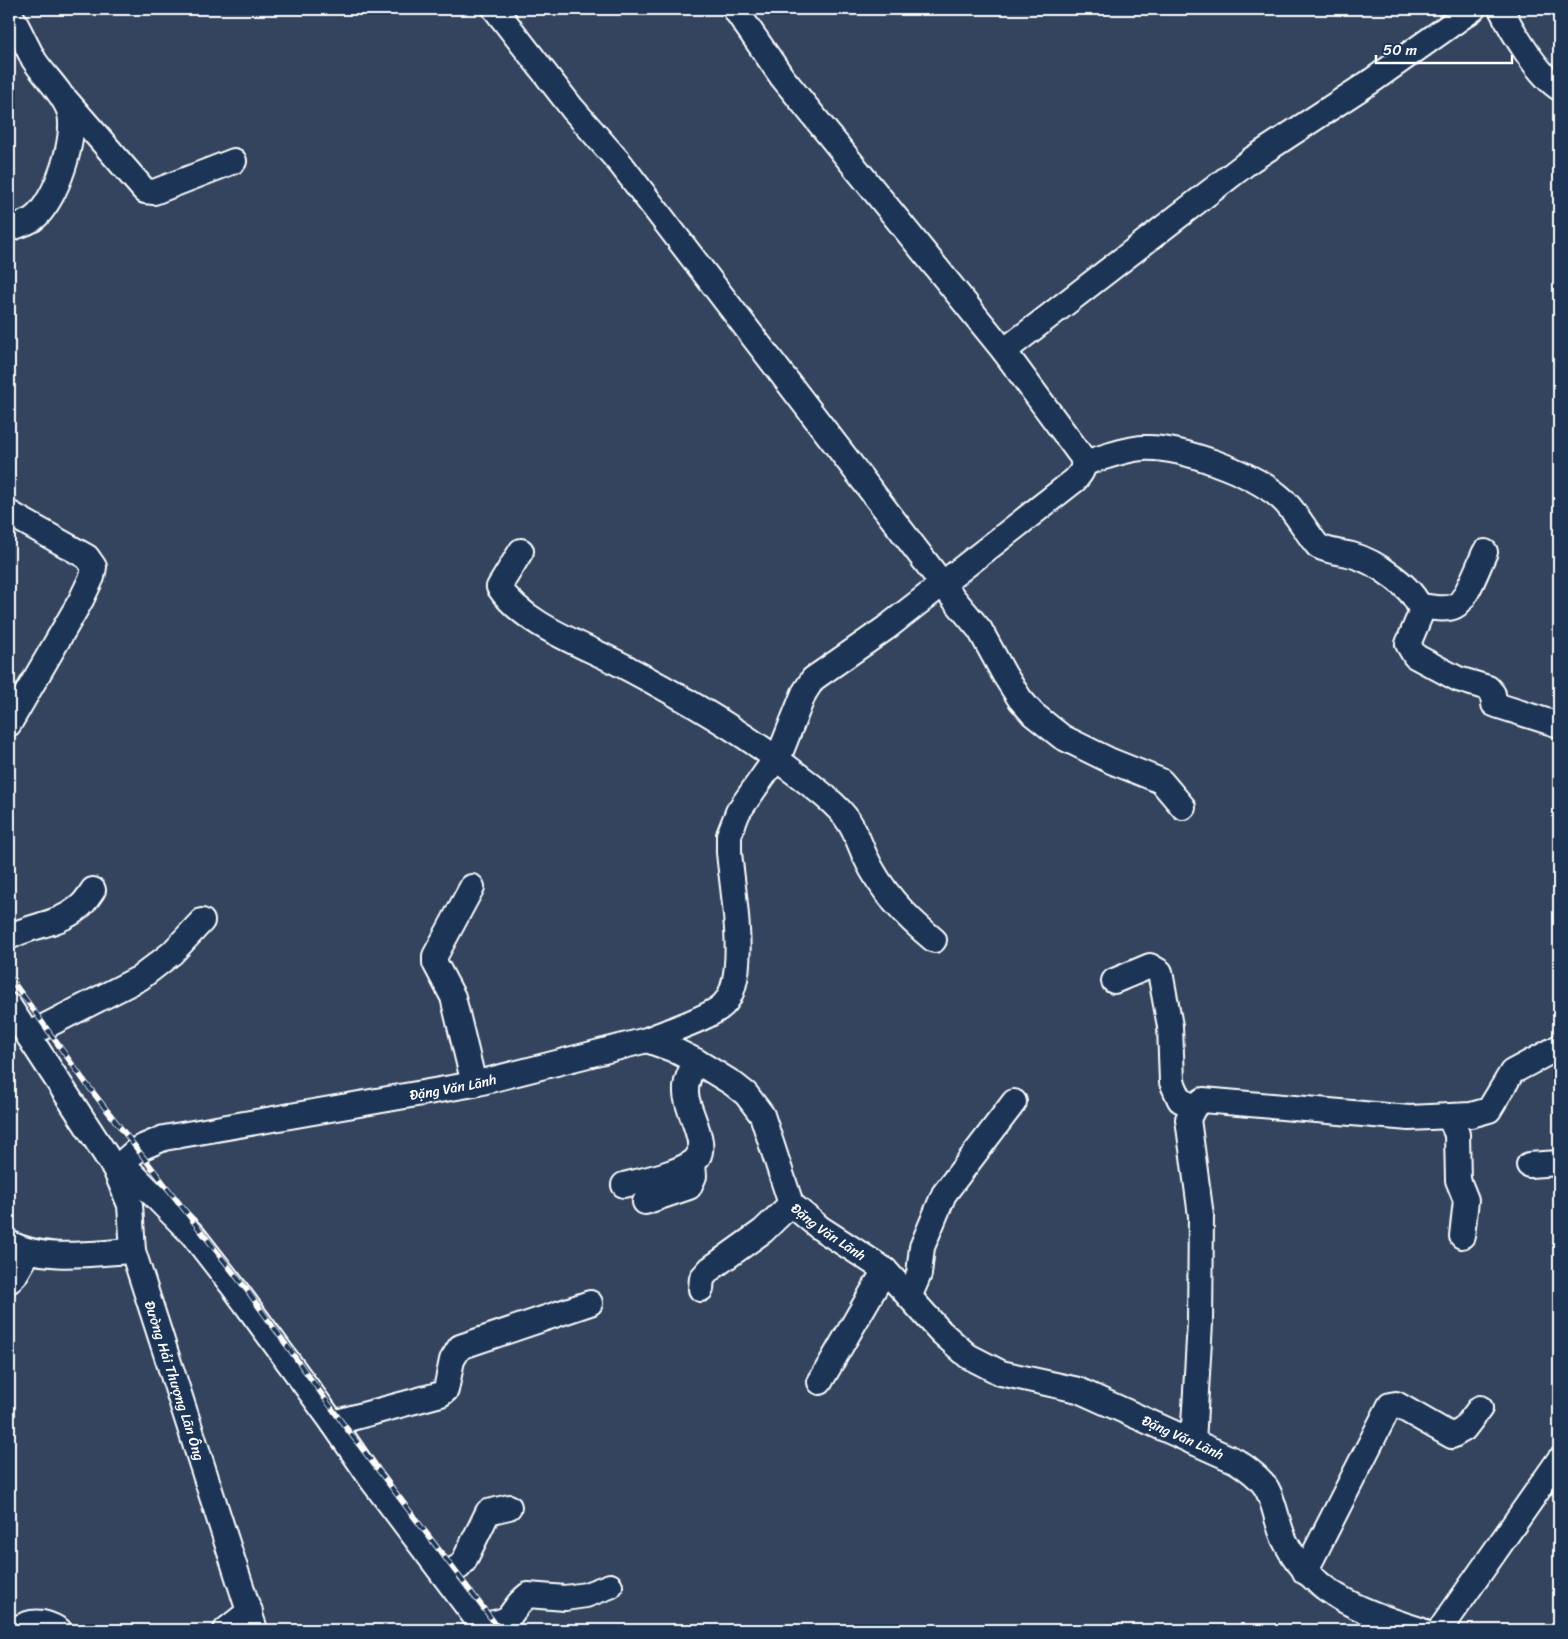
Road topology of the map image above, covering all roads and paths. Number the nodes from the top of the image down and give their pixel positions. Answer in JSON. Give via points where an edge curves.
{"nodes":[{"id":1,"x":495,"y":9,"type":"edge"},
{"id":2,"x":735,"y":9,"type":"edge"},
{"id":3,"x":1473,"y":9,"type":"edge"},
{"id":4,"x":1501,"y":9,"type":"edge"},
{"id":5,"x":13,"y":20,"type":"edge"},
{"id":6,"x":1559,"y":88,"type":"edge"},
{"id":7,"x":62,"y":95,"type":"junction"},
{"id":8,"x":234,"y":162,"type":"dead end"},
{"id":9,"x":9,"y":229,"type":"edge"},
{"id":10,"x":1004,"y":351,"type":"junction"},
{"id":11,"x":1084,"y":463,"type":"junction"},
{"id":12,"x":9,"y":513,"type":"edge"},
{"id":13,"x":521,"y":551,"type":"dead end"},
{"id":14,"x":1485,"y":552,"type":"dead end"},
{"id":15,"x":941,"y":583,"type":"junction"},
{"id":16,"x":1420,"y":606,"type":"junction"},
{"id":17,"x":9,"y":724,"type":"edge"},
{"id":18,"x":1559,"y":724,"type":"edge"},
{"id":19,"x":776,"y":759,"type":"junction"},
{"id":20,"x":1183,"y":807,"type":"dead end"},
{"id":21,"x":472,"y":887,"type":"dead end"},
{"id":22,"x":94,"y":890,"type":"dead end"},
{"id":23,"x":202,"y":922,"type":"dead end"},
{"id":24,"x":9,"y":937,"type":"edge"},
{"id":25,"x":934,"y":940,"type":"dead end"},
{"id":26,"x":1114,"y":981,"type":"dead end"},
{"id":27,"x":9,"y":1006,"type":"edge"},
{"id":28,"x":28,"y":1035,"type":"junction"},
{"id":29,"x":647,"y":1040,"type":"junction"},
{"id":30,"x":1559,"y":1047,"type":"edge"},
{"id":31,"x":696,"y":1061,"type":"junction"},
{"id":32,"x":474,"y":1084,"type":"junction"},
{"id":33,"x":1014,"y":1102,"type":"dead end"},
{"id":34,"x":1194,"y":1107,"type":"junction"},
{"id":35,"x":1449,"y":1117,"type":"junction"},
{"id":36,"x":693,"y":1163,"type":"junction"},
{"id":37,"x":1559,"y":1163,"type":"edge"},
{"id":38,"x":1529,"y":1165,"type":"dead end"},
{"id":39,"x":119,"y":1166,"type":"junction"},
{"id":40,"x":624,"y":1185,"type":"dead end"},
{"id":41,"x":645,"y":1202,"type":"dead end"},
{"id":42,"x":791,"y":1204,"type":"junction"},
{"id":43,"x":1462,"y":1236,"type":"dead end"},
{"id":44,"x":19,"y":1247,"type":"edge"},
{"id":45,"x":133,"y":1251,"type":"junction"},
{"id":46,"x":885,"y":1270,"type":"junction"},
{"id":47,"x":9,"y":1281,"type":"edge"},
{"id":48,"x":701,"y":1289,"type":"dead end"},
{"id":49,"x":910,"y":1295,"type":"junction"},
{"id":50,"x":590,"y":1303,"type":"dead end"},
{"id":51,"x":820,"y":1382,"type":"dead end"},
{"id":52,"x":1480,"y":1408,"type":"dead end"},
{"id":53,"x":334,"y":1423,"type":"junction"},
{"id":54,"x":1194,"y":1442,"type":"junction"},
{"id":55,"x":1559,"y":1460,"type":"edge"},
{"id":56,"x":508,"y":1507,"type":"dead end"},
{"id":57,"x":1305,"y":1572,"type":"junction"},
{"id":58,"x":443,"y":1574,"type":"junction"},
{"id":59,"x":610,"y":1586,"type":"dead end"},
{"id":60,"x":252,"y":1621,"type":"edge"},
{"id":61,"x":483,"y":1628,"type":"edge"},
{"id":62,"x":15,"y":1630,"type":"edge"},
{"id":63,"x":59,"y":1630,"type":"edge"},
{"id":64,"x":226,"y":1630,"type":"edge"},
{"id":65,"x":1420,"y":1630,"type":"edge"},
{"id":66,"x":1440,"y":1630,"type":"edge"}],
"edges":[{"from":1,"to":15,"type":"street","via":[[572,108],[620,162]]},
{"from":2,"to":10,"type":"street","via":[[782,77]]},
{"from":3,"to":10,"type":"street","via":[[1251,160]]},
{"from":4,"to":6,"type":"street","via":[[1547,79]]},
{"from":5,"to":7,"type":"street","via":[[35,61]]},
{"from":7,"to":8,"type":"street","via":[[146,191],[154,192]]},
{"from":7,"to":9,"type":"street","via":[[70,112],[70,132],[58,181],[47,203],[33,219]]},
{"from":10,"to":11,"type":"street"},
{"from":11,"to":15,"type":"street","via":[[1075,480]]},
{"from":11,"to":16,"type":"street","via":[[1141,448],[1159,448],[1221,465],[1280,498],[1318,546],[1380,567]]},
{"from":12,"to":17,"type":"street","via":[[87,557],[94,567],[81,600]]},
{"from":13,"to":19,"type":"street","via":[[499,587],[518,610],[540,625],[629,669]]},
{"from":14,"to":16,"type":"street","via":[[1463,598],[1454,607]]},
{"from":15,"to":19,"type":"street","via":[[886,628],[814,679],[804,693]]},
{"from":15,"to":20,"type":"street","via":[[977,626],[1004,674],[1033,714],[1062,737],[1161,781]]},
{"from":16,"to":18,"type":"street","via":[[1420,619],[1408,644],[1414,656],[1458,680],[1488,688],[1493,694],[1494,704]]},
{"from":19,"to":25,"type":"street","via":[[848,820],[891,900]]},
{"from":19,"to":29,"type":"street","via":[[746,800],[729,835],[738,962],[731,995],[720,1008]]},
{"from":21,"to":32,"type":"street","via":[[435,956],[435,963],[453,997]]},
{"from":22,"to":24,"type":"street","via":[[80,908],[65,917],[23,929]]},
{"from":23,"to":28,"type":"street","via":[[172,953],[123,988]]},
{"from":26,"to":34,"type":"street","via":[[1150,966],[1160,972],[1170,1026],[1172,1082],[1180,1100]]},
{"from":27,"to":28,"type":"street"},
{"from":28,"to":39,"type":"street"},
{"from":29,"to":31,"type":"street","name":"Đặng Văn Lãnh"},
{"from":29,"to":32,"type":"street","name":"Đặng Văn Lãnh"},
{"from":30,"to":35,"type":"street","via":[[1512,1072],[1489,1110]]},
{"from":31,"to":36,"type":"street","via":[[688,1075],[685,1091],[701,1148]]},
{"from":31,"to":42,"type":"street","name":"Đặng Văn Lãnh","via":[[732,1082],[755,1103],[762,1115]]},
{"from":32,"to":39,"type":"street","name":"Đặng Văn Lãnh","via":[[164,1138],[138,1149]]},
{"from":33,"to":49,"type":"street","via":[[944,1194],[922,1248],[919,1274]]},
{"from":34,"to":35,"type":"street","via":[[1203,1100],[1409,1118]]},
{"from":34,"to":54,"type":"street","via":[[1188,1119],[1202,1216]]},
{"from":35,"to":43,"type":"street","via":[[1457,1134],[1458,1180],[1466,1200]]},
{"from":36,"to":40,"type":"street"},
{"from":36,"to":41,"type":"street","via":[[694,1176],[688,1187]]},
{"from":37,"to":38,"type":"street"},
{"from":39,"to":45,"type":"street","name":"Đường Hải Thượng Lãn Ông","via":[[130,1205]]},
{"from":39,"to":53,"type":"street","via":[[193,1236]]},
{"from":42,"to":46,"type":"street","name":"Đặng Văn Lãnh","via":[[820,1228]]},
{"from":42,"to":48,"type":"street","via":[[764,1231],[710,1269],[702,1278]]},
{"from":44,"to":45,"type":"street","via":[[48,1254]]},
{"from":44,"to":47,"type":"street","via":[[15,1276]]},
{"from":45,"to":60,"type":"street","name":"Đường Hải Thượng Lãn Ông"},
{"from":46,"to":49,"type":"street","name":"Đặng Văn Lãnh"},
{"from":46,"to":51,"type":"street"},
{"from":49,"to":54,"type":"street","name":"Đặng Văn Lãnh","via":[[956,1347],[981,1364],[1001,1373],[1078,1390]]},
{"from":50,"to":53,"type":"street","via":[[460,1347],[452,1360],[446,1390],[441,1394]]},
{"from":52,"to":57,"type":"street","via":[[1464,1429],[1452,1436],[1396,1404],[1390,1405]]},
{"from":53,"to":58,"type":"street","via":[[372,1480]]},
{"from":54,"to":57,"type":"street","name":"Đặng Văn Lãnh","via":[[1236,1461],[1262,1483],[1285,1542]]},
{"from":55,"to":66,"type":"street"},
{"from":56,"to":58,"type":"street","via":[[488,1512],[464,1561]]},
{"from":57,"to":65,"type":"street","name":"Đặng Văn Lãnh","via":[[1341,1600]]},
{"from":58,"to":61,"type":"street"},
{"from":59,"to":61,"type":"street","via":[[586,1595],[565,1598],[528,1595],[520,1601],[511,1617]]},
{"from":60,"to":64,"type":"street"},
{"from":62,"to":63,"type":"street","via":[[36,1622]]}]}
